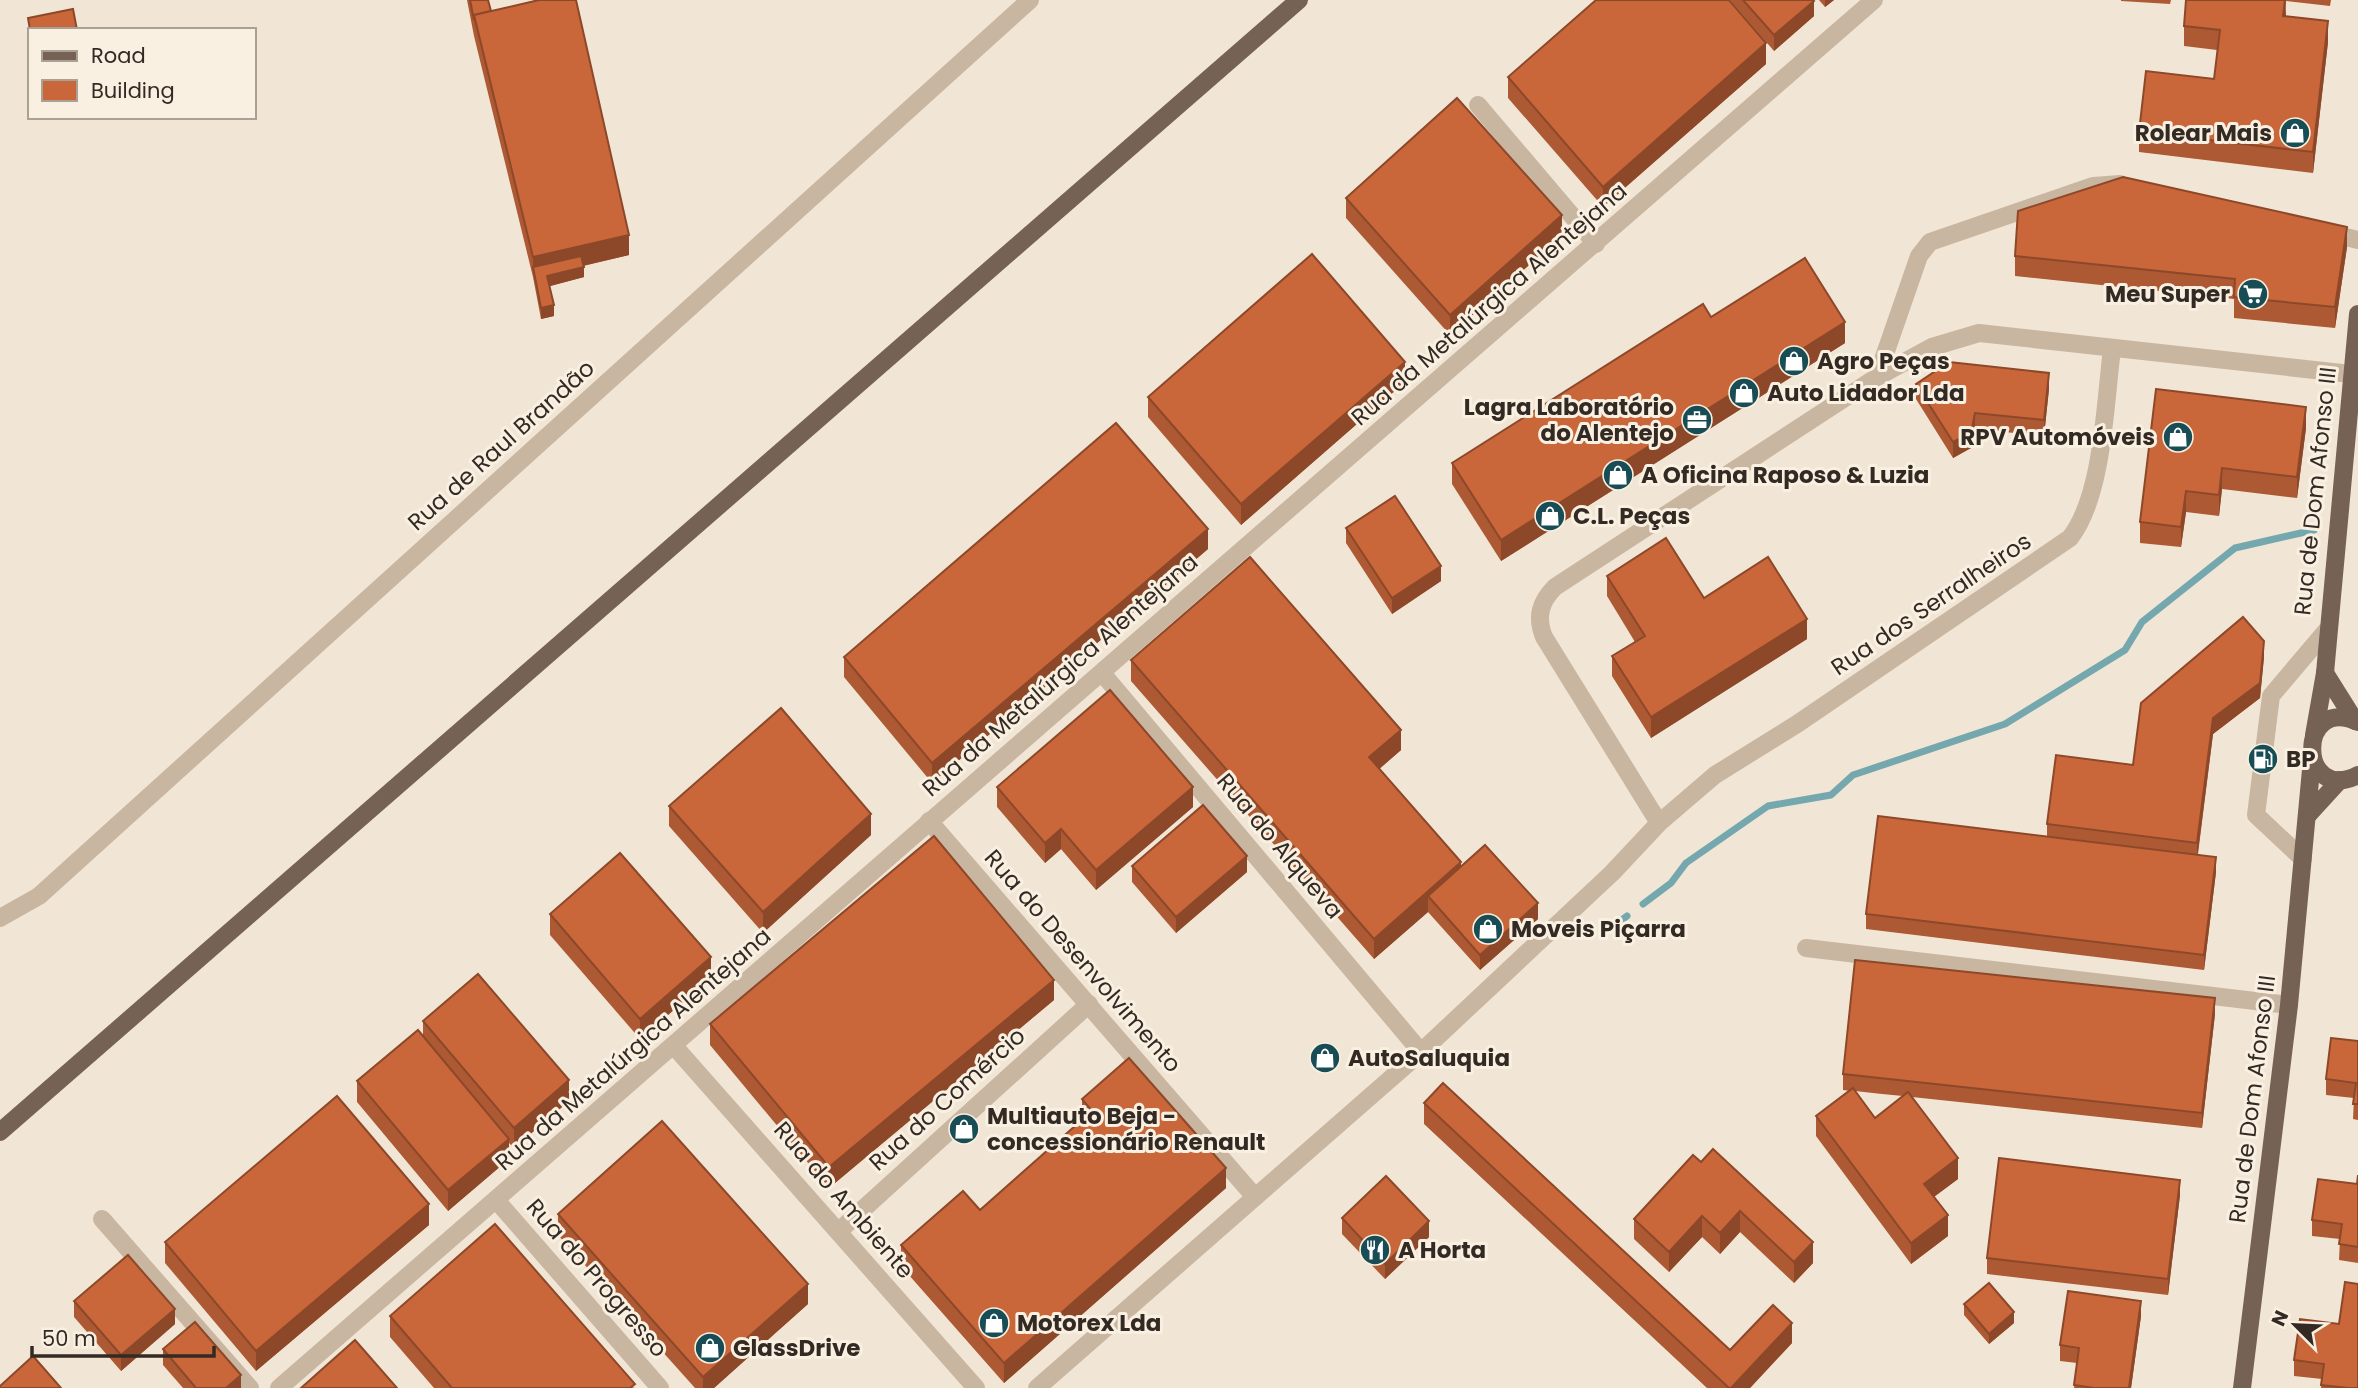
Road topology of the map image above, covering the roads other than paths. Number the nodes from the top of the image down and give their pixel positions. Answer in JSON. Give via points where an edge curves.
{"nodes":[{"id":1,"x":1030,"y":0,"type":"edge"},
{"id":2,"x":1299,"y":0,"type":"edge"},
{"id":3,"x":1874,"y":0,"type":"edge"},
{"id":4,"x":1478,"y":104,"type":"dead end"},
{"id":5,"x":2135,"y":187,"type":"edge"},
{"id":6,"x":2306,"y":228,"type":"edge"},
{"id":7,"x":2358,"y":240,"type":"edge"},
{"id":8,"x":1596,"y":244,"type":"junction"},
{"id":9,"x":2358,"y":314,"type":"edge"},
{"id":10,"x":2112,"y":349,"type":"junction"},
{"id":11,"x":2351,"y":374,"type":"junction"},
{"id":12,"x":1877,"y":377,"type":"junction"},
{"id":13,"x":2326,"y":631,"type":"junction"},
{"id":14,"x":1102,"y":673,"type":"junction"},
{"id":15,"x":2325,"y":673,"type":"junction"},
{"id":16,"x":2357,"y":721,"type":"edge"},
{"id":17,"x":2314,"y":734,"type":"junction"},
{"id":18,"x":2312,"y":759,"type":"junction"},
{"id":19,"x":2358,"y":775,"type":"edge"},
{"id":20,"x":2340,"y":780,"type":"junction"},
{"id":21,"x":2308,"y":815,"type":"junction"},
{"id":22,"x":929,"y":821,"type":"junction"},
{"id":23,"x":1659,"y":823,"type":"junction"},
{"id":24,"x":2303,"y":859,"type":"junction"},
{"id":25,"x":0,"y":918,"type":"edge"},
{"id":26,"x":1806,"y":948,"type":"dead end"},
{"id":27,"x":1089,"y":1004,"type":"junction"},
{"id":28,"x":2289,"y":1005,"type":"junction"},
{"id":29,"x":674,"y":1046,"type":"junction"},
{"id":30,"x":1421,"y":1052,"type":"junction"},
{"id":31,"x":0,"y":1132,"type":"edge"},
{"id":32,"x":1255,"y":1197,"type":"junction"},
{"id":33,"x":497,"y":1201,"type":"junction"},
{"id":34,"x":102,"y":1219,"type":"dead end"},
{"id":35,"x":839,"y":1231,"type":"junction"},
{"id":36,"x":250,"y":1388,"type":"edge"},
{"id":37,"x":279,"y":1388,"type":"edge"},
{"id":38,"x":660,"y":1388,"type":"edge"},
{"id":39,"x":976,"y":1388,"type":"edge"},
{"id":40,"x":1037,"y":1388,"type":"edge"},
{"id":41,"x":2242,"y":1388,"type":"edge"}],
"edges":[{"from":1,"to":25,"type":"street","name":"Rua de Raul Brandão","via":[[39,896]]},
{"from":2,"to":31,"type":"main road"},
{"from":3,"to":8,"type":"street","name":"Rua da Metalúrgica Alentejana"},
{"from":4,"to":8,"type":"street"},
{"from":5,"to":12,"type":"street","via":[[2093,186],[1930,242],[1919,256]]},
{"from":6,"to":7,"type":"street"},
{"from":8,"to":14,"type":"street","name":"Rua da Metalúrgica Alentejana"},
{"from":9,"to":11,"type":"main road","name":"Rua de Dom Afonso III"},
{"from":10,"to":11,"type":"street"},
{"from":10,"to":12,"type":"street","via":[[1979,333],[1932,347]]},
{"from":10,"to":23,"type":"street","name":"Rua dos Serralheiros","via":[[2092,491],[2085,516],[2070,538],[1715,775]]},
{"from":11,"to":13,"type":"main road","name":"Rua de Dom Afonso III"},
{"from":12,"to":23,"type":"street","via":[[1555,587],[1541,604],[1544,637]]},
{"from":13,"to":15,"type":"main road","name":"Rua de Dom Afonso III"},
{"from":13,"to":24,"type":"street","via":[[2271,696],[2256,816]]},
{"from":14,"to":22,"type":"street","name":"Rua da Metalúrgica Alentejana"},
{"from":14,"to":30,"type":"street","name":"Rua do Alqueva"},
{"from":15,"to":16,"type":"main road"},
{"from":15,"to":17,"type":"main road","name":"Rua de Dom Afonso III"},
{"from":16,"to":17,"type":"main road","via":[[2327,721]]},
{"from":17,"to":18,"type":"main road","name":"Rua de Dom Afonso III"},
{"from":18,"to":20,"type":"main road","via":[[2323,774]]},
{"from":18,"to":21,"type":"main road","name":"Rua de Dom Afonso III"},
{"from":19,"to":20,"type":"main road"},
{"from":20,"to":21,"type":"main road"},
{"from":21,"to":24,"type":"main road","name":"Rua de Dom Afonso III"},
{"from":22,"to":27,"type":"street","name":"Rua do Desenvolvimento"},
{"from":22,"to":29,"type":"street","name":"Rua da Metalúrgica Alentejana"},
{"from":23,"to":30,"type":"street","name":"Rua dos Serralheiros"},
{"from":24,"to":28,"type":"main road","name":"Rua de Dom Afonso III"},
{"from":26,"to":28,"type":"street"},
{"from":27,"to":32,"type":"street","name":"Rua do Desenvolvimento"},
{"from":27,"to":35,"type":"street","name":"Rua do Comércio"},
{"from":28,"to":41,"type":"main road","name":"Rua de Dom Afonso III"},
{"from":29,"to":33,"type":"street","name":"Rua da Metalúrgica Alentejana"},
{"from":29,"to":35,"type":"street","name":"Rua do Ambiente"},
{"from":30,"to":32,"type":"street","name":"Rua dos Serralheiros"},
{"from":32,"to":40,"type":"street","name":"Rua dos Serralheiros"},
{"from":33,"to":37,"type":"street","name":"Rua da Metalúrgica Alentejana"},
{"from":33,"to":38,"type":"street","name":"Rua do Progresso"},
{"from":34,"to":36,"type":"street"},
{"from":35,"to":39,"type":"street","name":"Rua do Ambiente"}]}
